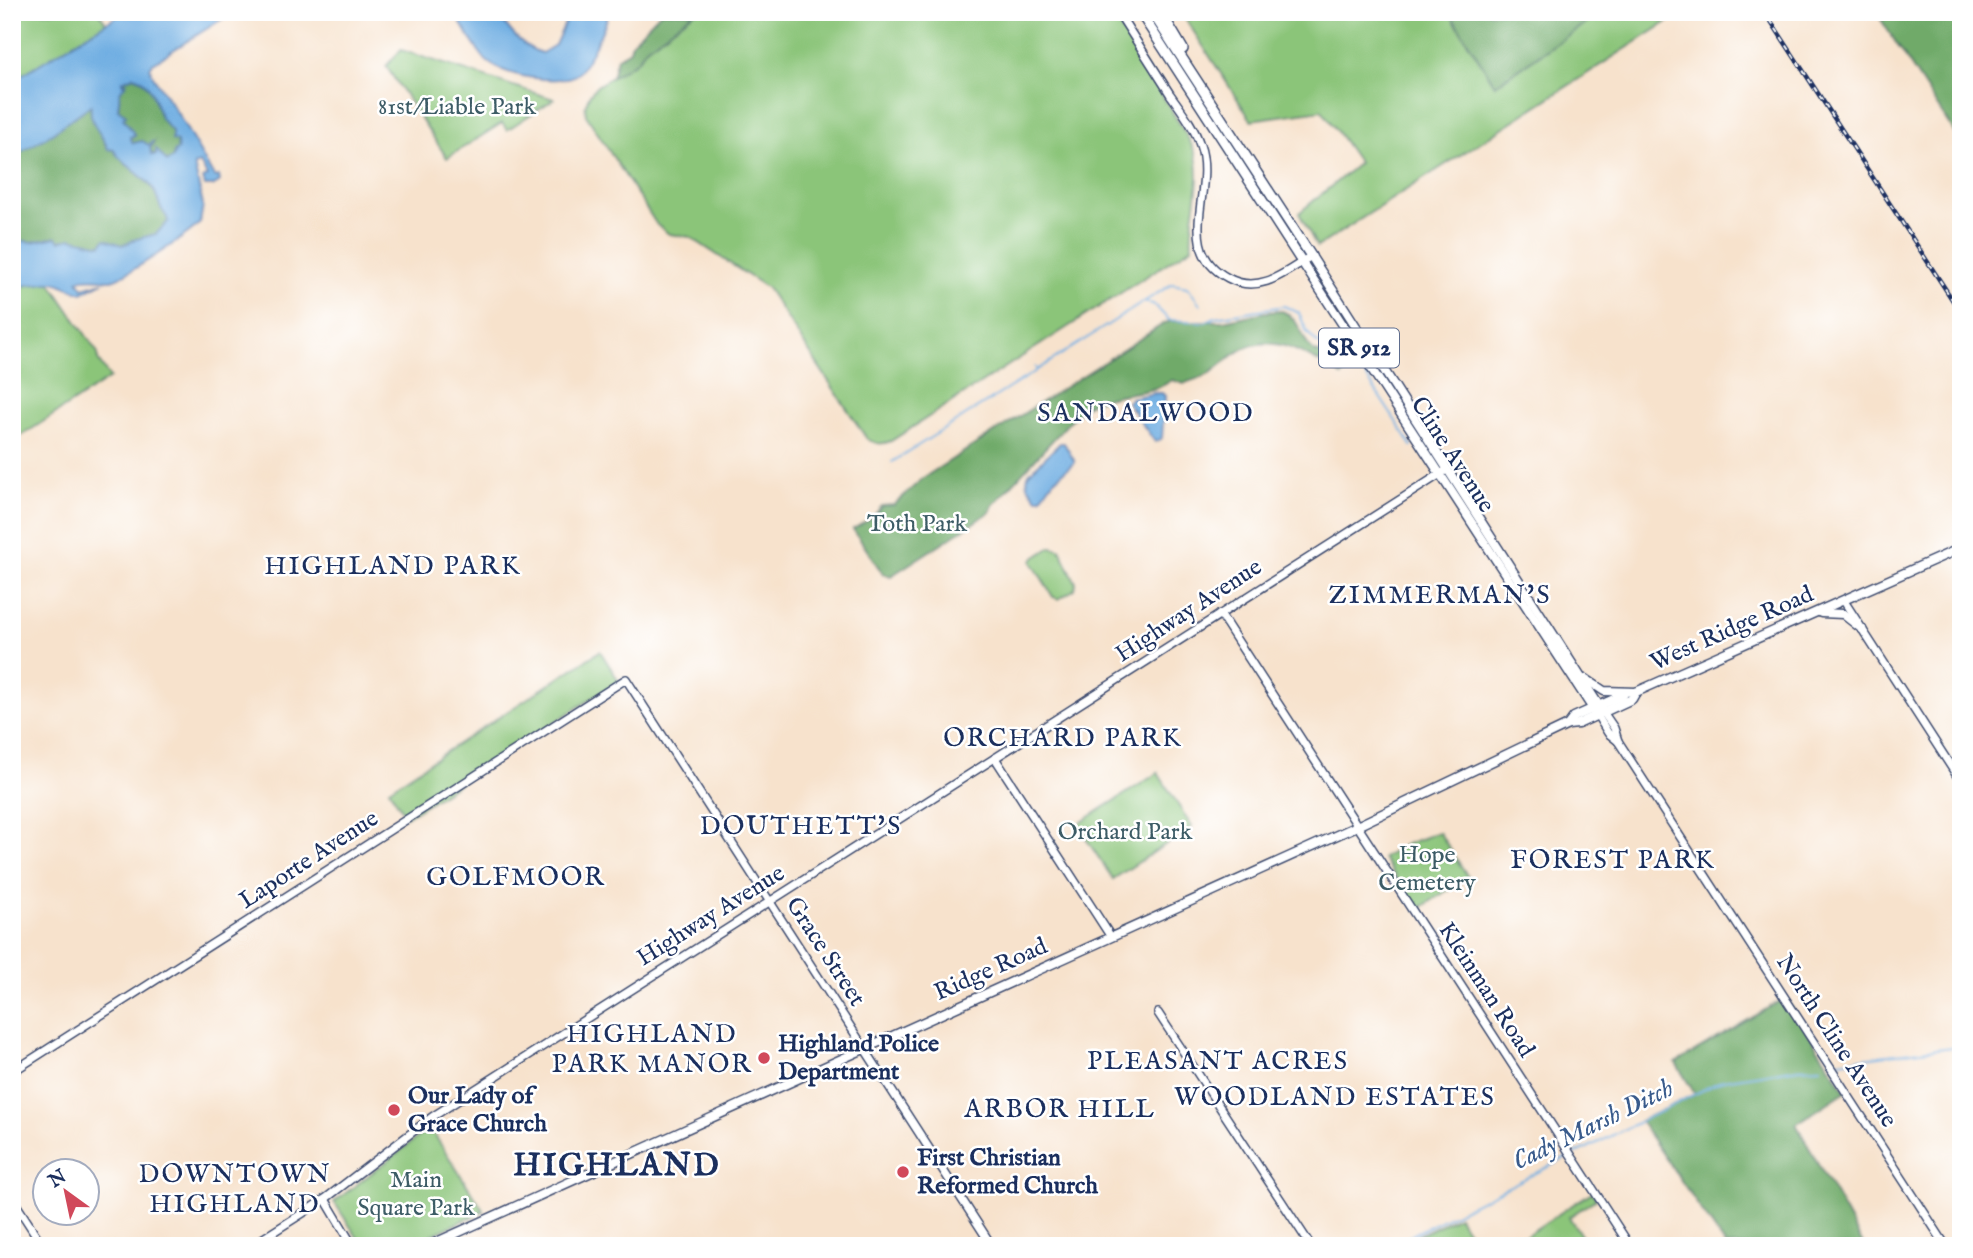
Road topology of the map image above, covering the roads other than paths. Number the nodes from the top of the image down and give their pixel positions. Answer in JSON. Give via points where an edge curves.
{"nodes":[{"id":1,"x":1118,"y":12,"type":"edge"},
{"id":2,"x":1140,"y":12,"type":"edge"},
{"id":3,"x":1152,"y":12,"type":"edge"},
{"id":4,"x":1161,"y":12,"type":"edge"},
{"id":5,"x":1194,"y":76,"type":"junction"},
{"id":6,"x":1311,"y":256,"type":"junction"},
{"id":7,"x":1302,"y":262,"type":"junction"},
{"id":8,"x":1444,"y":472,"type":"junction"},
{"id":9,"x":1961,"y":548,"type":"edge"},
{"id":10,"x":1844,"y":601,"type":"junction"},
{"id":11,"x":1220,"y":614,"type":"junction"},
{"id":12,"x":1814,"y":614,"type":"junction"},
{"id":13,"x":1862,"y":629,"type":"junction"},
{"id":14,"x":1581,"y":675,"type":"junction"},
{"id":15,"x":626,"y":679,"type":"joint"},
{"id":16,"x":1633,"y":692,"type":"junction"},
{"id":17,"x":1598,"y":710,"type":"junction"},
{"id":18,"x":995,"y":758,"type":"junction"},
{"id":19,"x":1961,"y":782,"type":"edge"},
{"id":20,"x":1357,"y":826,"type":"junction"},
{"id":21,"x":1694,"y":857,"type":"joint"},
{"id":22,"x":769,"y":902,"type":"junction"},
{"id":23,"x":1111,"y":937,"type":"junction"},
{"id":24,"x":1157,"y":1013,"type":"dead end"},
{"id":25,"x":865,"y":1048,"type":"junction"},
{"id":26,"x":12,"y":1072,"type":"edge"},
{"id":27,"x":12,"y":1198,"type":"edge"},
{"id":28,"x":325,"y":1199,"type":"junction"},
{"id":29,"x":43,"y":1246,"type":"edge"},
{"id":30,"x":250,"y":1246,"type":"edge"},
{"id":31,"x":353,"y":1246,"type":"edge"},
{"id":32,"x":428,"y":1246,"type":"edge"},
{"id":33,"x":992,"y":1246,"type":"edge"},
{"id":34,"x":1311,"y":1246,"type":"edge"},
{"id":35,"x":1630,"y":1246,"type":"edge"},
{"id":36,"x":1946,"y":1246,"type":"edge"}],
"edges":[{"from":1,"to":7,"type":"street","via":[[1200,143],[1205,172],[1199,235],[1207,260],[1227,277],[1250,284],[1274,279]]},
{"from":2,"to":7,"type":"highway","name":"Cline Avenue","number":"SR 912"},
{"from":3,"to":5,"type":"highway","name":"Cline Avenue","number":"SR 912"},
{"from":4,"to":5,"type":"highway"},
{"from":5,"to":6,"type":"highway","name":"Cline Avenue","number":"SR 912"},
{"from":6,"to":7,"type":"street"},
{"from":6,"to":8,"type":"main road","name":"Cline Avenue","number":"SR 912"},
{"from":7,"to":8,"type":"main road","name":"Cline Avenue","number":"SR 912"},
{"from":8,"to":11,"type":"street","name":"Highway Avenue"},
{"from":8,"to":14,"type":"main road","name":"Cline Avenue","number":"SR 912"},
{"from":8,"to":17,"type":"main road","name":"Cline Avenue","number":"SR 912"},
{"from":9,"to":10,"type":"main road","name":"West Ridge Road"},
{"from":10,"to":12,"type":"main road","name":"West Ridge Road"},
{"from":10,"to":13,"type":"street"},
{"from":11,"to":18,"type":"street","name":"Highway Avenue"},
{"from":11,"to":20,"type":"street","name":"Kleinman Road"},
{"from":12,"to":13,"type":"main road","via":[[1843,614]]},
{"from":12,"to":16,"type":"main road","name":"West Ridge Road"},
{"from":13,"to":19,"type":"street"},
{"from":14,"to":16,"type":"main road","via":[[1604,691]]},
{"from":14,"to":17,"type":"main road","name":"Cline Avenue","number":"SR 912"},
{"from":15,"to":22,"type":"street","name":"Grace Street"},
{"from":15,"to":26,"type":"street","name":"Laporte Avenue"},
{"from":16,"to":17,"type":"main road","name":"West Ridge Road"},
{"from":17,"to":20,"type":"main road","name":"Ridge Road","via":[[1574,717],[1568,725]]},
{"from":17,"to":21,"type":"street","name":"Cline Avenue","via":[[1614,728]]},
{"from":18,"to":22,"type":"street","name":"Highway Avenue"},
{"from":18,"to":23,"type":"street"},
{"from":20,"to":23,"type":"main road","name":"Ridge Road"},
{"from":20,"to":35,"type":"street","name":"Kleinman Road"},
{"from":21,"to":36,"type":"street","name":"North Cline Avenue"},
{"from":22,"to":25,"type":"street","name":"Grace Street"},
{"from":22,"to":28,"type":"street","name":"Highway Avenue","via":[[425,1121]]},
{"from":23,"to":25,"type":"main road","name":"Ridge Road"},
{"from":24,"to":34,"type":"street"},
{"from":25,"to":32,"type":"main road","name":"Ridge Road"},
{"from":25,"to":33,"type":"street","name":"Grace Street"},
{"from":27,"to":29,"type":"street"},
{"from":28,"to":30,"type":"street","name":"Highway Avenue"},
{"from":28,"to":31,"type":"street"}]}
